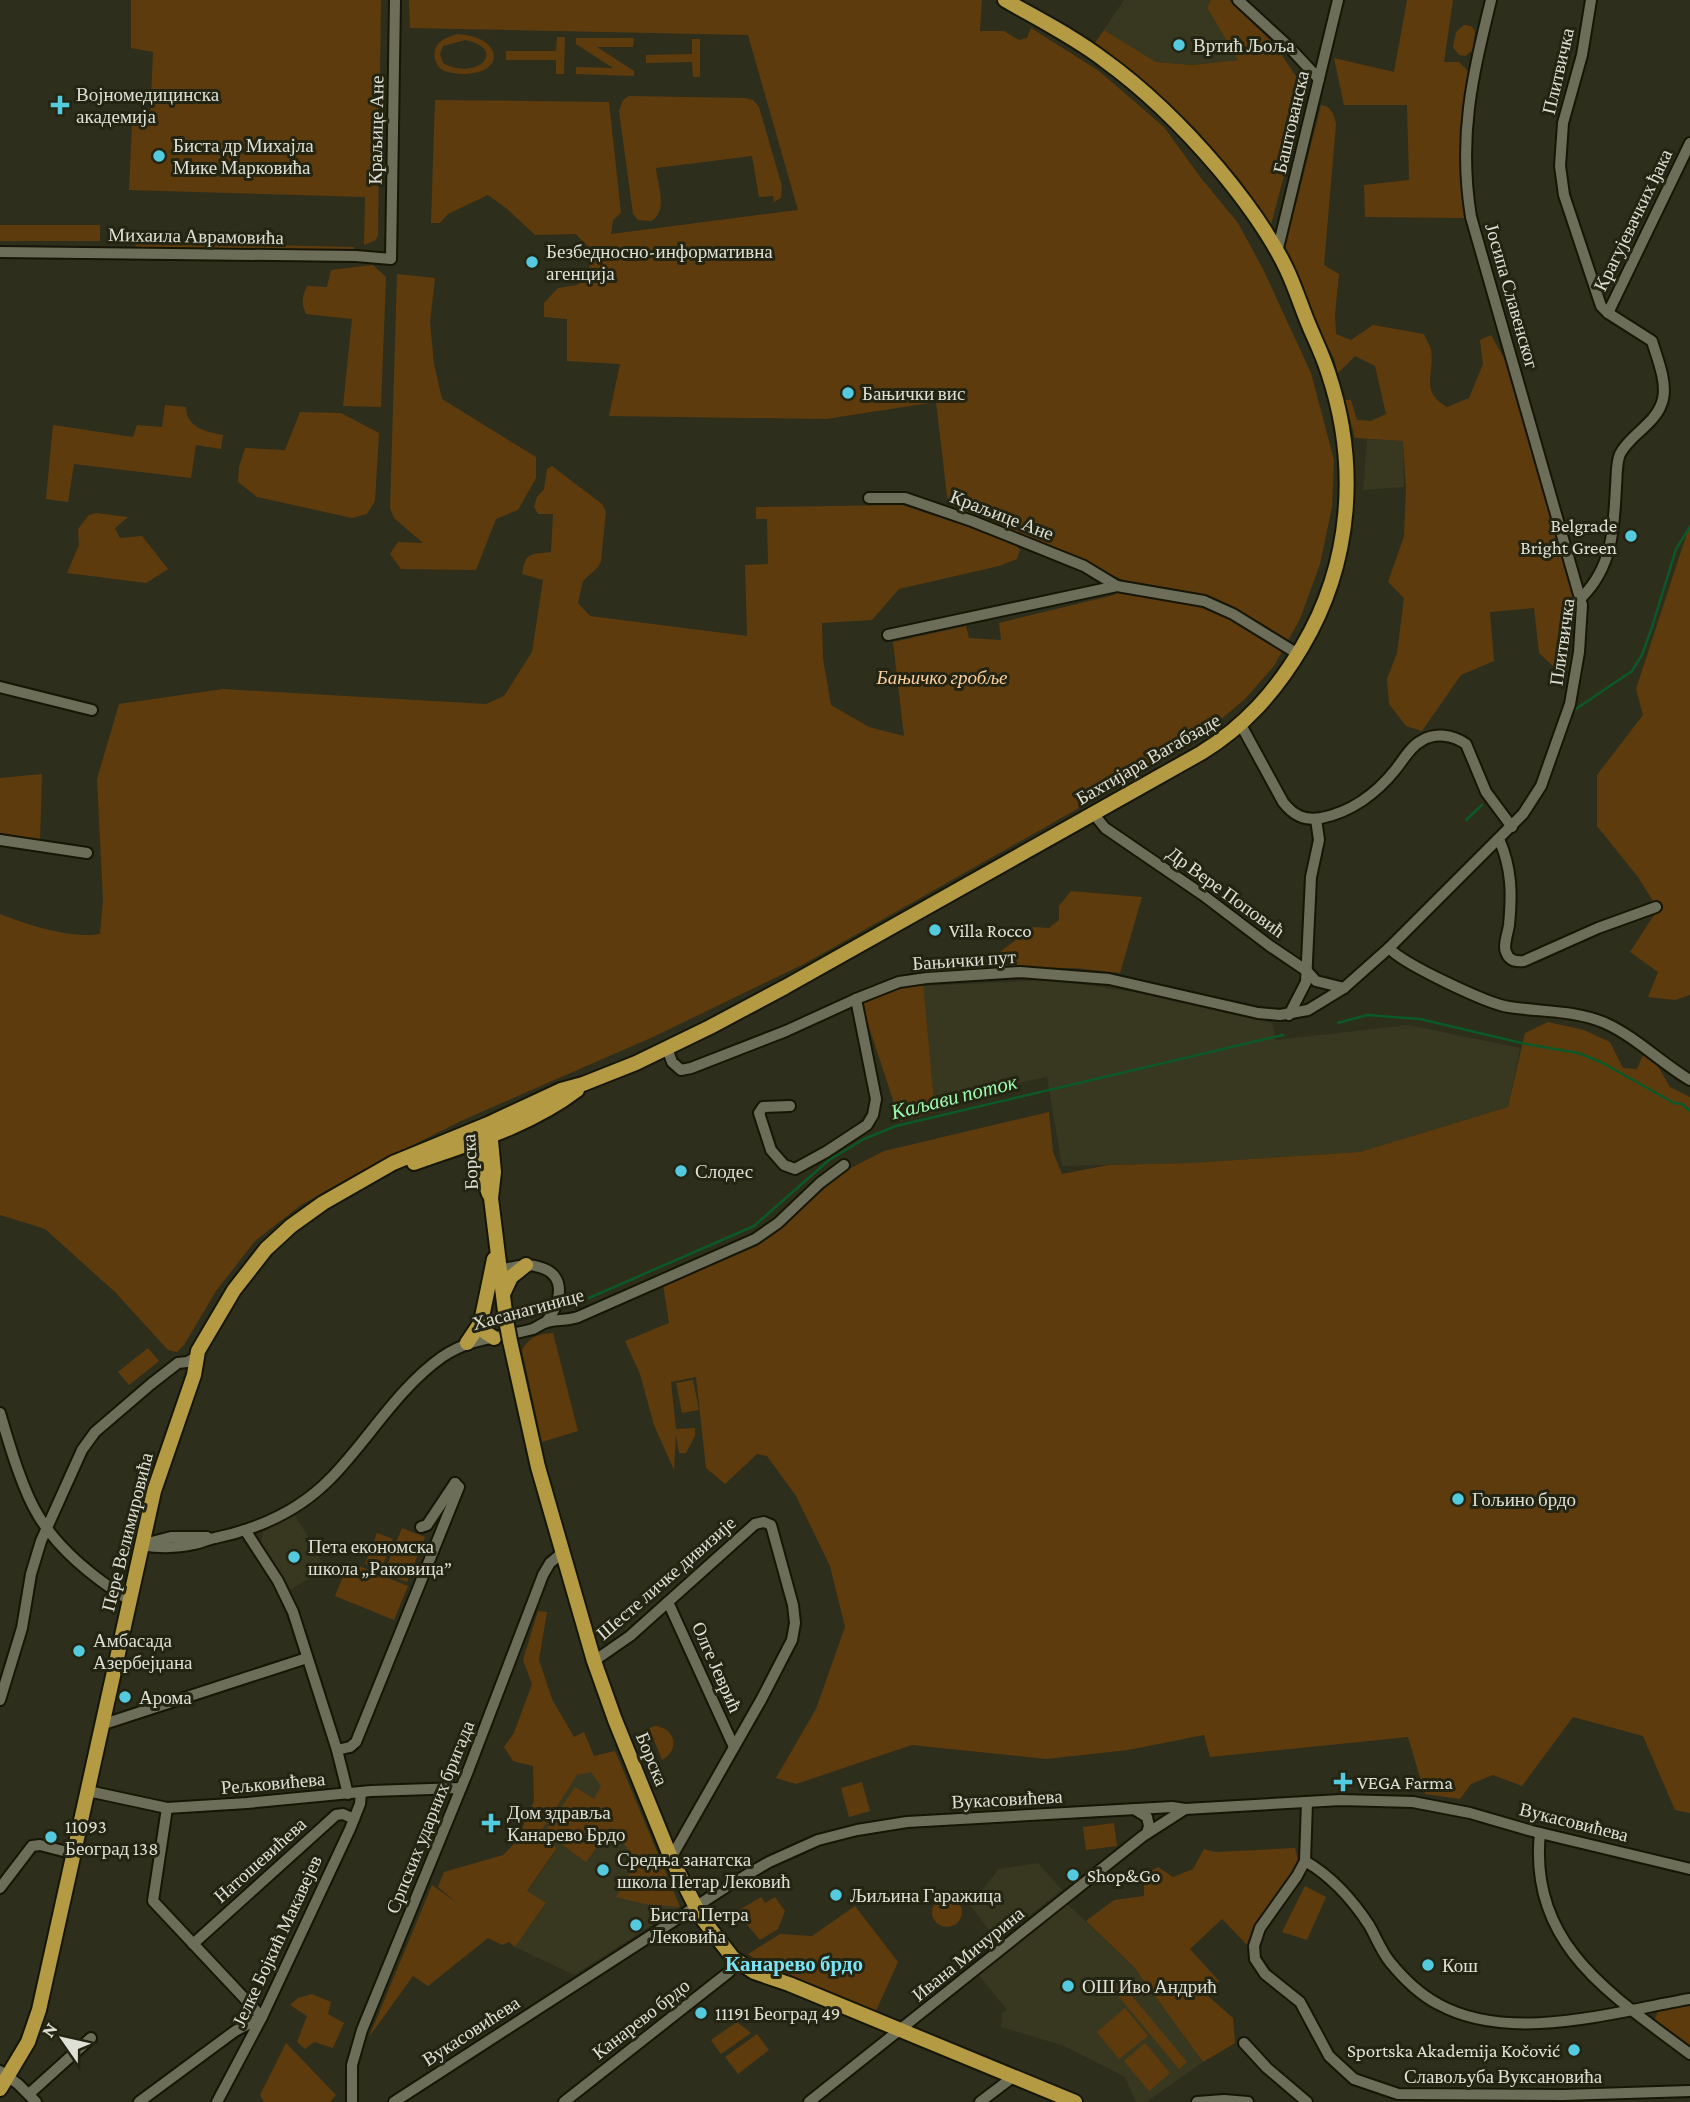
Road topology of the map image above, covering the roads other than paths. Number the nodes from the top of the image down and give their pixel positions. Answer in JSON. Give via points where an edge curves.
{"nodes":[{"id":1,"x":395,"y":0,"type":"edge"},
{"id":2,"x":1005,"y":0,"type":"edge"},
{"id":3,"x":1238,"y":0,"type":"edge"},
{"id":4,"x":1338,"y":0,"type":"edge"},
{"id":5,"x":1491,"y":0,"type":"edge"},
{"id":6,"x":1591,"y":0,"type":"edge"},
{"id":7,"x":1318,"y":79,"type":"junction"},
{"id":8,"x":1690,"y":144,"type":"edge"},
{"id":9,"x":0,"y":252,"type":"edge"},
{"id":10,"x":1277,"y":252,"type":"junction"},
{"id":11,"x":391,"y":260,"type":"joint"},
{"id":12,"x":1608,"y":313,"type":"junction"},
{"id":13,"x":869,"y":498,"type":"dead end"},
{"id":14,"x":1117,"y":586,"type":"junction"},
{"id":15,"x":1581,"y":597,"type":"junction"},
{"id":16,"x":888,"y":635,"type":"dead end"},
{"id":17,"x":1298,"y":654,"type":"junction"},
{"id":18,"x":0,"y":687,"type":"edge"},
{"id":19,"x":92,"y":710,"type":"dead end"},
{"id":20,"x":1241,"y":725,"type":"junction"},
{"id":21,"x":1093,"y":813,"type":"junction"},
{"id":22,"x":1316,"y":819,"type":"junction"},
{"id":23,"x":1512,"y":827,"type":"junction"},
{"id":24,"x":1499,"y":839,"type":"junction"},
{"id":25,"x":0,"y":840,"type":"edge"},
{"id":26,"x":87,"y":853,"type":"dead end"},
{"id":27,"x":1656,"y":906,"type":"dead end"},
{"id":28,"x":1389,"y":948,"type":"junction"},
{"id":29,"x":1307,"y":971,"type":"junction"},
{"id":30,"x":1344,"y":988,"type":"junction"},
{"id":31,"x":856,"y":999,"type":"junction"},
{"id":32,"x":1289,"y":1014,"type":"junction"},
{"id":33,"x":667,"y":1048,"type":"junction"},
{"id":34,"x":1690,"y":1080,"type":"edge"},
{"id":35,"x":790,"y":1106,"type":"dead end"},
{"id":36,"x":483,"y":1133,"type":"junction"},
{"id":37,"x":844,"y":1166,"type":"dead end"},
{"id":38,"x":497,"y":1248,"type":"junction"},
{"id":39,"x":526,"y":1265,"type":"junction"},
{"id":40,"x":500,"y":1270,"type":"junction"},
{"id":41,"x":503,"y":1297,"type":"junction"},
{"id":42,"x":560,"y":1299,"type":"junction"},
{"id":43,"x":568,"y":1320,"type":"junction"},
{"id":44,"x":481,"y":1322,"type":"junction"},
{"id":45,"x":546,"y":1322,"type":"junction"},
{"id":46,"x":494,"y":1338,"type":"junction"},
{"id":47,"x":467,"y":1343,"type":"junction"},
{"id":48,"x":196,"y":1357,"type":"junction"},
{"id":49,"x":0,"y":1413,"type":"edge"},
{"id":50,"x":146,"y":1521,"type":"junction"},
{"id":51,"x":421,"y":1527,"type":"dead end"},
{"id":52,"x":46,"y":1528,"type":"junction"},
{"id":53,"x":245,"y":1530,"type":"junction"},
{"id":54,"x":171,"y":1537,"type":"junction"},
{"id":55,"x":212,"y":1538,"type":"junction"},
{"id":56,"x":142,"y":1545,"type":"junction"},
{"id":57,"x":562,"y":1553,"type":"junction"},
{"id":58,"x":130,"y":1600,"type":"junction"},
{"id":59,"x":668,"y":1602,"type":"junction"},
{"id":60,"x":307,"y":1658,"type":"junction"},
{"id":61,"x":594,"y":1661,"type":"junction"},
{"id":62,"x":0,"y":1700,"type":"edge"},
{"id":63,"x":104,"y":1724,"type":"junction"},
{"id":64,"x":734,"y":1747,"type":"junction"},
{"id":65,"x":337,"y":1750,"type":"junction"},
{"id":66,"x":461,"y":1788,"type":"junction"},
{"id":67,"x":88,"y":1791,"type":"junction"},
{"id":68,"x":361,"y":1792,"type":"junction"},
{"id":69,"x":348,"y":1794,"type":"junction"},
{"id":70,"x":1307,"y":1802,"type":"junction"},
{"id":71,"x":167,"y":1808,"type":"junction"},
{"id":72,"x":1134,"y":1809,"type":"junction"},
{"id":73,"x":1185,"y":1809,"type":"junction"},
{"id":74,"x":354,"y":1819,"type":"junction"},
{"id":75,"x":1540,"y":1832,"type":"junction"},
{"id":76,"x":1147,"y":1833,"type":"junction"},
{"id":77,"x":75,"y":1854,"type":"junction"},
{"id":78,"x":671,"y":1857,"type":"junction"},
{"id":79,"x":1305,"y":1861,"type":"junction"},
{"id":80,"x":1690,"y":1868,"type":"edge"},
{"id":81,"x":0,"y":1888,"type":"edge"},
{"id":82,"x":695,"y":1907,"type":"junction"},
{"id":83,"x":193,"y":1944,"type":"junction"},
{"id":84,"x":738,"y":1962,"type":"junction"},
{"id":85,"x":1690,"y":1999,"type":"edge"},
{"id":86,"x":1631,"y":2009,"type":"junction"},
{"id":87,"x":262,"y":2017,"type":"junction"},
{"id":88,"x":898,"y":2031,"type":"junction"},
{"id":89,"x":91,"y":2038,"type":"dead end"},
{"id":90,"x":1244,"y":2043,"type":"dead end"},
{"id":91,"x":1690,"y":2054,"type":"edge"},
{"id":92,"x":1013,"y":2077,"type":"junction"},
{"id":93,"x":3,"y":2079,"type":"edge"},
{"id":94,"x":1690,"y":2091,"type":"edge"},
{"id":95,"x":32,"y":2098,"type":"edge"},
{"id":96,"x":139,"y":2102,"type":"edge"},
{"id":97,"x":217,"y":2102,"type":"edge"},
{"id":98,"x":352,"y":2102,"type":"edge"},
{"id":99,"x":394,"y":2102,"type":"edge"},
{"id":100,"x":564,"y":2102,"type":"edge"},
{"id":101,"x":809,"y":2102,"type":"edge"},
{"id":102,"x":980,"y":2102,"type":"edge"},
{"id":103,"x":1075,"y":2102,"type":"edge"},
{"id":104,"x":1197,"y":2102,"type":"edge"},
{"id":105,"x":1248,"y":2102,"type":"edge"},
{"id":106,"x":1307,"y":2102,"type":"edge"}],
"edges":[{"from":1,"to":11,"type":"street","name":"Краљице Ане"},
{"from":2,"to":10,"type":"main road","name":"Бахтијара Вагабзаде","via":[[1102,58],[1162,108],[1220,169]]},
{"from":3,"to":7,"type":"street"},
{"from":4,"to":7,"type":"street","name":"Баштованска"},
{"from":5,"to":15,"type":"street","name":"Јосипа Славенског","via":[[1468,104],[1467,193]]},
{"from":6,"to":12,"type":"street","name":"Плитвичка","via":[[1563,123],[1560,166],[1564,195],[1599,300]]},
{"from":7,"to":10,"type":"street","name":"Баштованска"},
{"from":8,"to":12,"type":"street","name":"Крагујевачких ђака"},
{"from":9,"to":11,"type":"street","name":"Михаила Аврамовића"},
{"from":10,"to":17,"type":"main road","name":"Бахтијара Вагабзаде","via":[[1328,372],[1347,464],[1338,561],[1320,612]]},
{"from":12,"to":15,"type":"street","name":"Плитвичка","via":[[1652,341],[1664,395],[1650,423],[1620,455],[1610,550]]},
{"from":13,"to":14,"type":"street","name":"Краљице Ане","via":[[905,498],[972,521],[1084,566]]},
{"from":14,"to":16,"type":"street"},
{"from":14,"to":17,"type":"street","via":[[1203,601]]},
{"from":15,"to":23,"type":"street","name":"Плитвичка","via":[[1579,652],[1567,713],[1541,786]]},
{"from":17,"to":20,"type":"main road","name":"Бахтијара Вагабзаде","via":[[1264,702]]},
{"from":18,"to":19,"type":"street"},
{"from":20,"to":21,"type":"main road","name":"Бахтијара Вагабзаде","via":[[1201,753]]},
{"from":20,"to":22,"type":"street","via":[[1290,811]]},
{"from":21,"to":29,"type":"street","name":"Др Вере Поповић","via":[[1105,828]]},
{"from":21,"to":33,"type":"main road","name":"Бахтијара Вагабзаде","via":[[785,987]]},
{"from":22,"to":23,"type":"street","via":[[1341,814],[1360,802],[1391,775],[1415,745],[1437,735],[1466,744],[1486,792]]},
{"from":22,"to":29,"type":"street","via":[[1319,840],[1311,877]]},
{"from":23,"to":24,"type":"street","name":"Плитвичка"},
{"from":24,"to":27,"type":"street","via":[[1511,876],[1505,947],[1516,962]]},
{"from":24,"to":28,"type":"street","name":"Плитвичка"},
{"from":25,"to":26,"type":"street"},
{"from":28,"to":30,"type":"street","name":"Плитвичка"},
{"from":28,"to":34,"type":"street","via":[[1396,956],[1496,1004],[1605,1023]]},
{"from":29,"to":30,"type":"street","name":"Др Вере Поповић","via":[[1320,983]]},
{"from":29,"to":32,"type":"street","via":[[1304,990]]},
{"from":30,"to":32,"type":"street","name":"Плитвичка","via":[[1308,1010]]},
{"from":31,"to":32,"type":"street","name":"Бањички пут","via":[[899,982],[1020,972],[1109,979],[1258,1013]]},
{"from":31,"to":33,"type":"street","name":"Бањички пут","via":[[691,1068],[676,1067]]},
{"from":31,"to":35,"type":"street","via":[[876,1099],[870,1120],[817,1157],[789,1168],[771,1150],[759,1113],[763,1107]]},
{"from":33,"to":36,"type":"main road","name":"Бахтијара Вагабзаде","via":[[583,1084],[549,1109]]},
{"from":36,"to":38,"type":"main road","name":"Борска","via":[[485,1183]]},
{"from":36,"to":48,"type":"main road","name":"Пере Велимировића","via":[[393,1163],[303,1217],[266,1249],[218,1314]]},
{"from":37,"to":43,"type":"street","name":"Хасанагинице","via":[[755,1239]]},
{"from":38,"to":39,"type":"main road","via":[[506,1259]]},
{"from":38,"to":40,"type":"main road","name":"Борска"},
{"from":38,"to":44,"type":"main road"},
{"from":39,"to":40,"type":"street"},
{"from":39,"to":41,"type":"main road","via":[[509,1280]]},
{"from":39,"to":42,"type":"street","via":[[549,1271],[556,1279]]},
{"from":40,"to":41,"type":"main road","name":"Борска"},
{"from":41,"to":57,"type":"main road","name":"Борска","bridge":true,"via":[[531,1438]]},
{"from":42,"to":43,"type":"street"},
{"from":42,"to":45,"type":"street"},
{"from":43,"to":45,"type":"street","name":"Хасанагинице"},
{"from":44,"to":46,"type":"main road"},
{"from":44,"to":47,"type":"main road"},
{"from":45,"to":46,"type":"street","name":"Хасанагинице"},
{"from":46,"to":47,"type":"street","name":"Хасанагинице"},
{"from":47,"to":53,"type":"street","name":"Хасанагинице","via":[[434,1363],[312,1495]]},
{"from":48,"to":50,"type":"main road","name":"Пере Велимировића"},
{"from":48,"to":52,"type":"street","via":[[178,1363],[95,1432],[77,1458]]},
{"from":49,"to":52,"type":"street","via":[[33,1506]]},
{"from":50,"to":54,"type":"street"},
{"from":50,"to":56,"type":"main road","name":"Пере Велимировића"},
{"from":51,"to":65,"type":"street","via":[[427,1525],[455,1483],[459,1488],[356,1742]]},
{"from":52,"to":58,"type":"street","via":[[80,1565]]},
{"from":52,"to":62,"type":"street"},
{"from":53,"to":55,"type":"street","name":"Хасанагинице"},
{"from":53,"to":60,"type":"street","via":[[284,1591]]},
{"from":54,"to":55,"type":"street","name":"Хасанагинице"},
{"from":54,"to":56,"type":"street","name":"Хасанагинице"},
{"from":55,"to":56,"type":"street","name":"Хасанагинице","via":[[166,1547]]},
{"from":56,"to":58,"type":"main road","name":"Пере Велимировића"},
{"from":57,"to":61,"type":"main road","name":"Борска"},
{"from":57,"to":66,"type":"street","name":"Српских ударних бригада","via":[[543,1575]]},
{"from":58,"to":63,"type":"main road","name":"Пере Велимировића"},
{"from":59,"to":61,"type":"street","name":"Шесте личке дивизије","via":[[621,1644]]},
{"from":59,"to":64,"type":"street","name":"Олге Јеврић"},
{"from":59,"to":64,"type":"street","name":"Шесте личке дивизије","via":[[755,1524],[764,1521],[771,1525],[791,1594],[793,1635]]},
{"from":60,"to":63,"type":"street"},
{"from":60,"to":65,"type":"street"},
{"from":61,"to":78,"type":"main road","name":"Борска"},
{"from":63,"to":67,"type":"main road","name":"Пере Велимировића"},
{"from":64,"to":78,"type":"street","name":"Шесте личке дивизије"},
{"from":65,"to":69,"type":"street"},
{"from":66,"to":68,"type":"street","name":"Рељковићева"},
{"from":66,"to":98,"type":"street","name":"Српских ударних бригада","via":[[359,2039],[352,2065]]},
{"from":67,"to":71,"type":"street","name":"Рељковићева"},
{"from":67,"to":77,"type":"main road","name":"Пере Велимировића"},
{"from":68,"to":69,"type":"street","name":"Рељковићева"},
{"from":68,"to":74,"type":"street","name":"Јелке Бојкић Макавејев"},
{"from":69,"to":71,"type":"street","name":"Рељковићева"},
{"from":70,"to":73,"type":"street","name":"Вукасовићева"},
{"from":70,"to":75,"type":"street","name":"Вукасовићева","via":[[1422,1804]]},
{"from":70,"to":79,"type":"street"},
{"from":71,"to":83,"type":"street","via":[[152,1898]]},
{"from":72,"to":73,"type":"street","name":"Вукасовићева"},
{"from":72,"to":76,"type":"street","via":[[1147,1817]]},
{"from":72,"to":82,"type":"street","name":"Вукасовићева","via":[[907,1822],[841,1833],[793,1851]]},
{"from":73,"to":76,"type":"street","name":"Ивана Мичурина"},
{"from":74,"to":83,"type":"street","name":"Натошевићева","via":[[336,1815]]},
{"from":74,"to":87,"type":"street","name":"Јелке Бојкић Макавејев"},
{"from":75,"to":80,"type":"street","name":"Вукасовићева"},
{"from":75,"to":86,"type":"street","via":[[1540,1880],[1559,1933],[1581,1966]]},
{"from":76,"to":88,"type":"street","name":"Ивана Мичурина"},
{"from":77,"to":81,"type":"street","via":[[32,1846]]},
{"from":77,"to":93,"type":"main road","name":"Пере Велимировића","via":[[36,2022]]},
{"from":78,"to":82,"type":"main road","name":"Борска"},
{"from":79,"to":86,"type":"street","via":[[1352,1901],[1383,1953],[1403,1976],[1446,2009],[1484,2020],[1520,2023],[1573,2020]]},
{"from":79,"to":94,"type":"street","name":"Славољуба Вуксановића","via":[[1259,1928],[1255,1959],[1265,1974],[1300,2002],[1329,2056],[1354,2079],[1398,2094]]},
{"from":82,"to":84,"type":"main road","name":"Борска"},
{"from":82,"to":99,"type":"street","name":"Вукасовићева"},
{"from":83,"to":87,"type":"street"},
{"from":84,"to":88,"type":"main road","name":"Борска"},
{"from":84,"to":100,"type":"street","name":"Канарево брдо"},
{"from":85,"to":86,"type":"street"},
{"from":86,"to":91,"type":"street"},
{"from":87,"to":96,"type":"street","via":[[235,2031]]},
{"from":87,"to":97,"type":"street","name":"Јелке Бојкић Макавејев"},
{"from":88,"to":92,"type":"main road","name":"Борска"},
{"from":88,"to":101,"type":"street","name":"Ивана Мичурина"},
{"from":89,"to":95,"type":"street"},
{"from":90,"to":106,"type":"street"},
{"from":92,"to":102,"type":"street"},
{"from":92,"to":103,"type":"main road","name":"Борска"},
{"from":93,"to":95,"type":"street"},
{"from":104,"to":105,"type":"street"}]}
